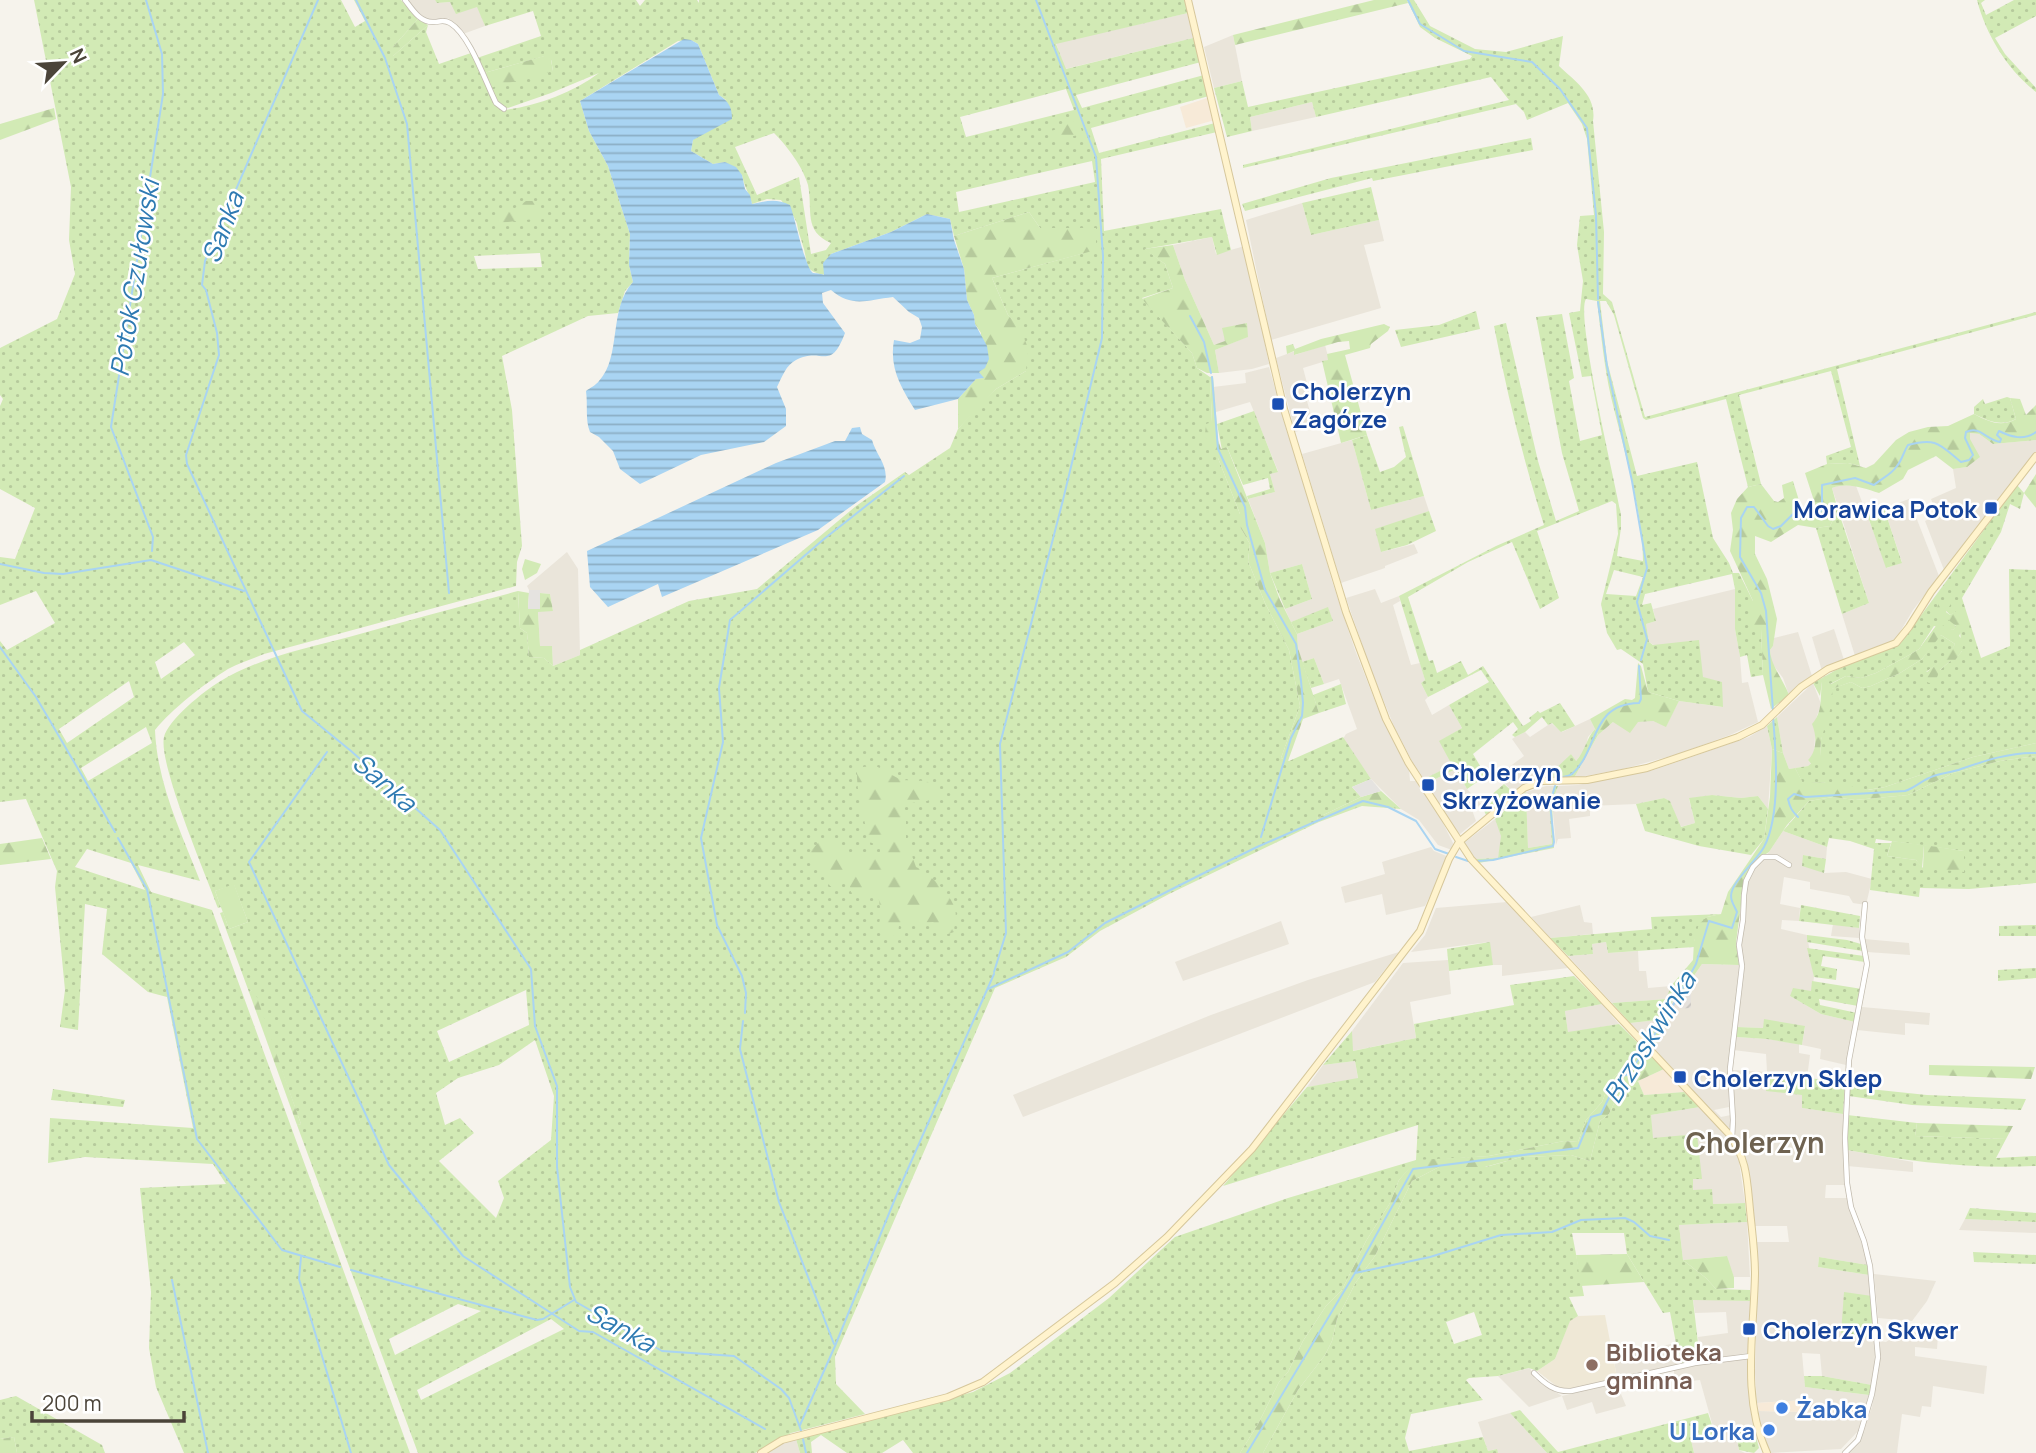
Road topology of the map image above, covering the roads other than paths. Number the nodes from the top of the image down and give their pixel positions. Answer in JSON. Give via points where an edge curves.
{"nodes":[{"id":1,"x":405,"y":0,"type":"edge"},
{"id":2,"x":1188,"y":0,"type":"edge"},
{"id":3,"x":504,"y":109,"type":"dead end"},
{"id":4,"x":2036,"y":456,"type":"edge"},
{"id":5,"x":1459,"y":842,"type":"junction"},
{"id":6,"x":1789,"y":864,"type":"dead end"},
{"id":7,"x":1865,"y":904,"type":"dead end"},
{"id":8,"x":1732,"y":1138,"type":"junction"},
{"id":9,"x":1751,"y":1356,"type":"junction"},
{"id":10,"x":1534,"y":1373,"type":"dead end"},
{"id":11,"x":1764,"y":1452,"type":"edge"},
{"id":12,"x":761,"y":1453,"type":"edge"},
{"id":13,"x":1844,"y":1453,"type":"edge"}],
"edges":[{"from":1,"to":3,"type":"street","via":[[424,20],[445,20],[461,34],[496,103]]},
{"from":2,"to":5,"type":"street","via":[[1284,409],[1346,612],[1398,743]]},
{"from":4,"to":5,"type":"street","via":[[1896,643],[1821,673],[1768,720],[1738,737],[1647,768],[1524,788]]},
{"from":5,"to":8,"type":"street"},
{"from":5,"to":12,"type":"street","via":[[1420,931],[1268,1130],[1167,1237],[1115,1283],[984,1382],[948,1397],[782,1440]]},
{"from":6,"to":8,"type":"street","via":[[1763,857],[1746,881],[1730,1069]]},
{"from":7,"to":13,"type":"street","via":[[1861,937],[1867,964],[1849,1060],[1845,1151],[1851,1207],[1870,1266],[1878,1357],[1858,1440]]},
{"from":8,"to":9,"type":"street","via":[[1742,1156],[1749,1200],[1755,1275]]},
{"from":9,"to":10,"type":"street","via":[[1695,1363],[1571,1391],[1550,1387]]},
{"from":9,"to":11,"type":"street","via":[[1753,1405]]}]}
